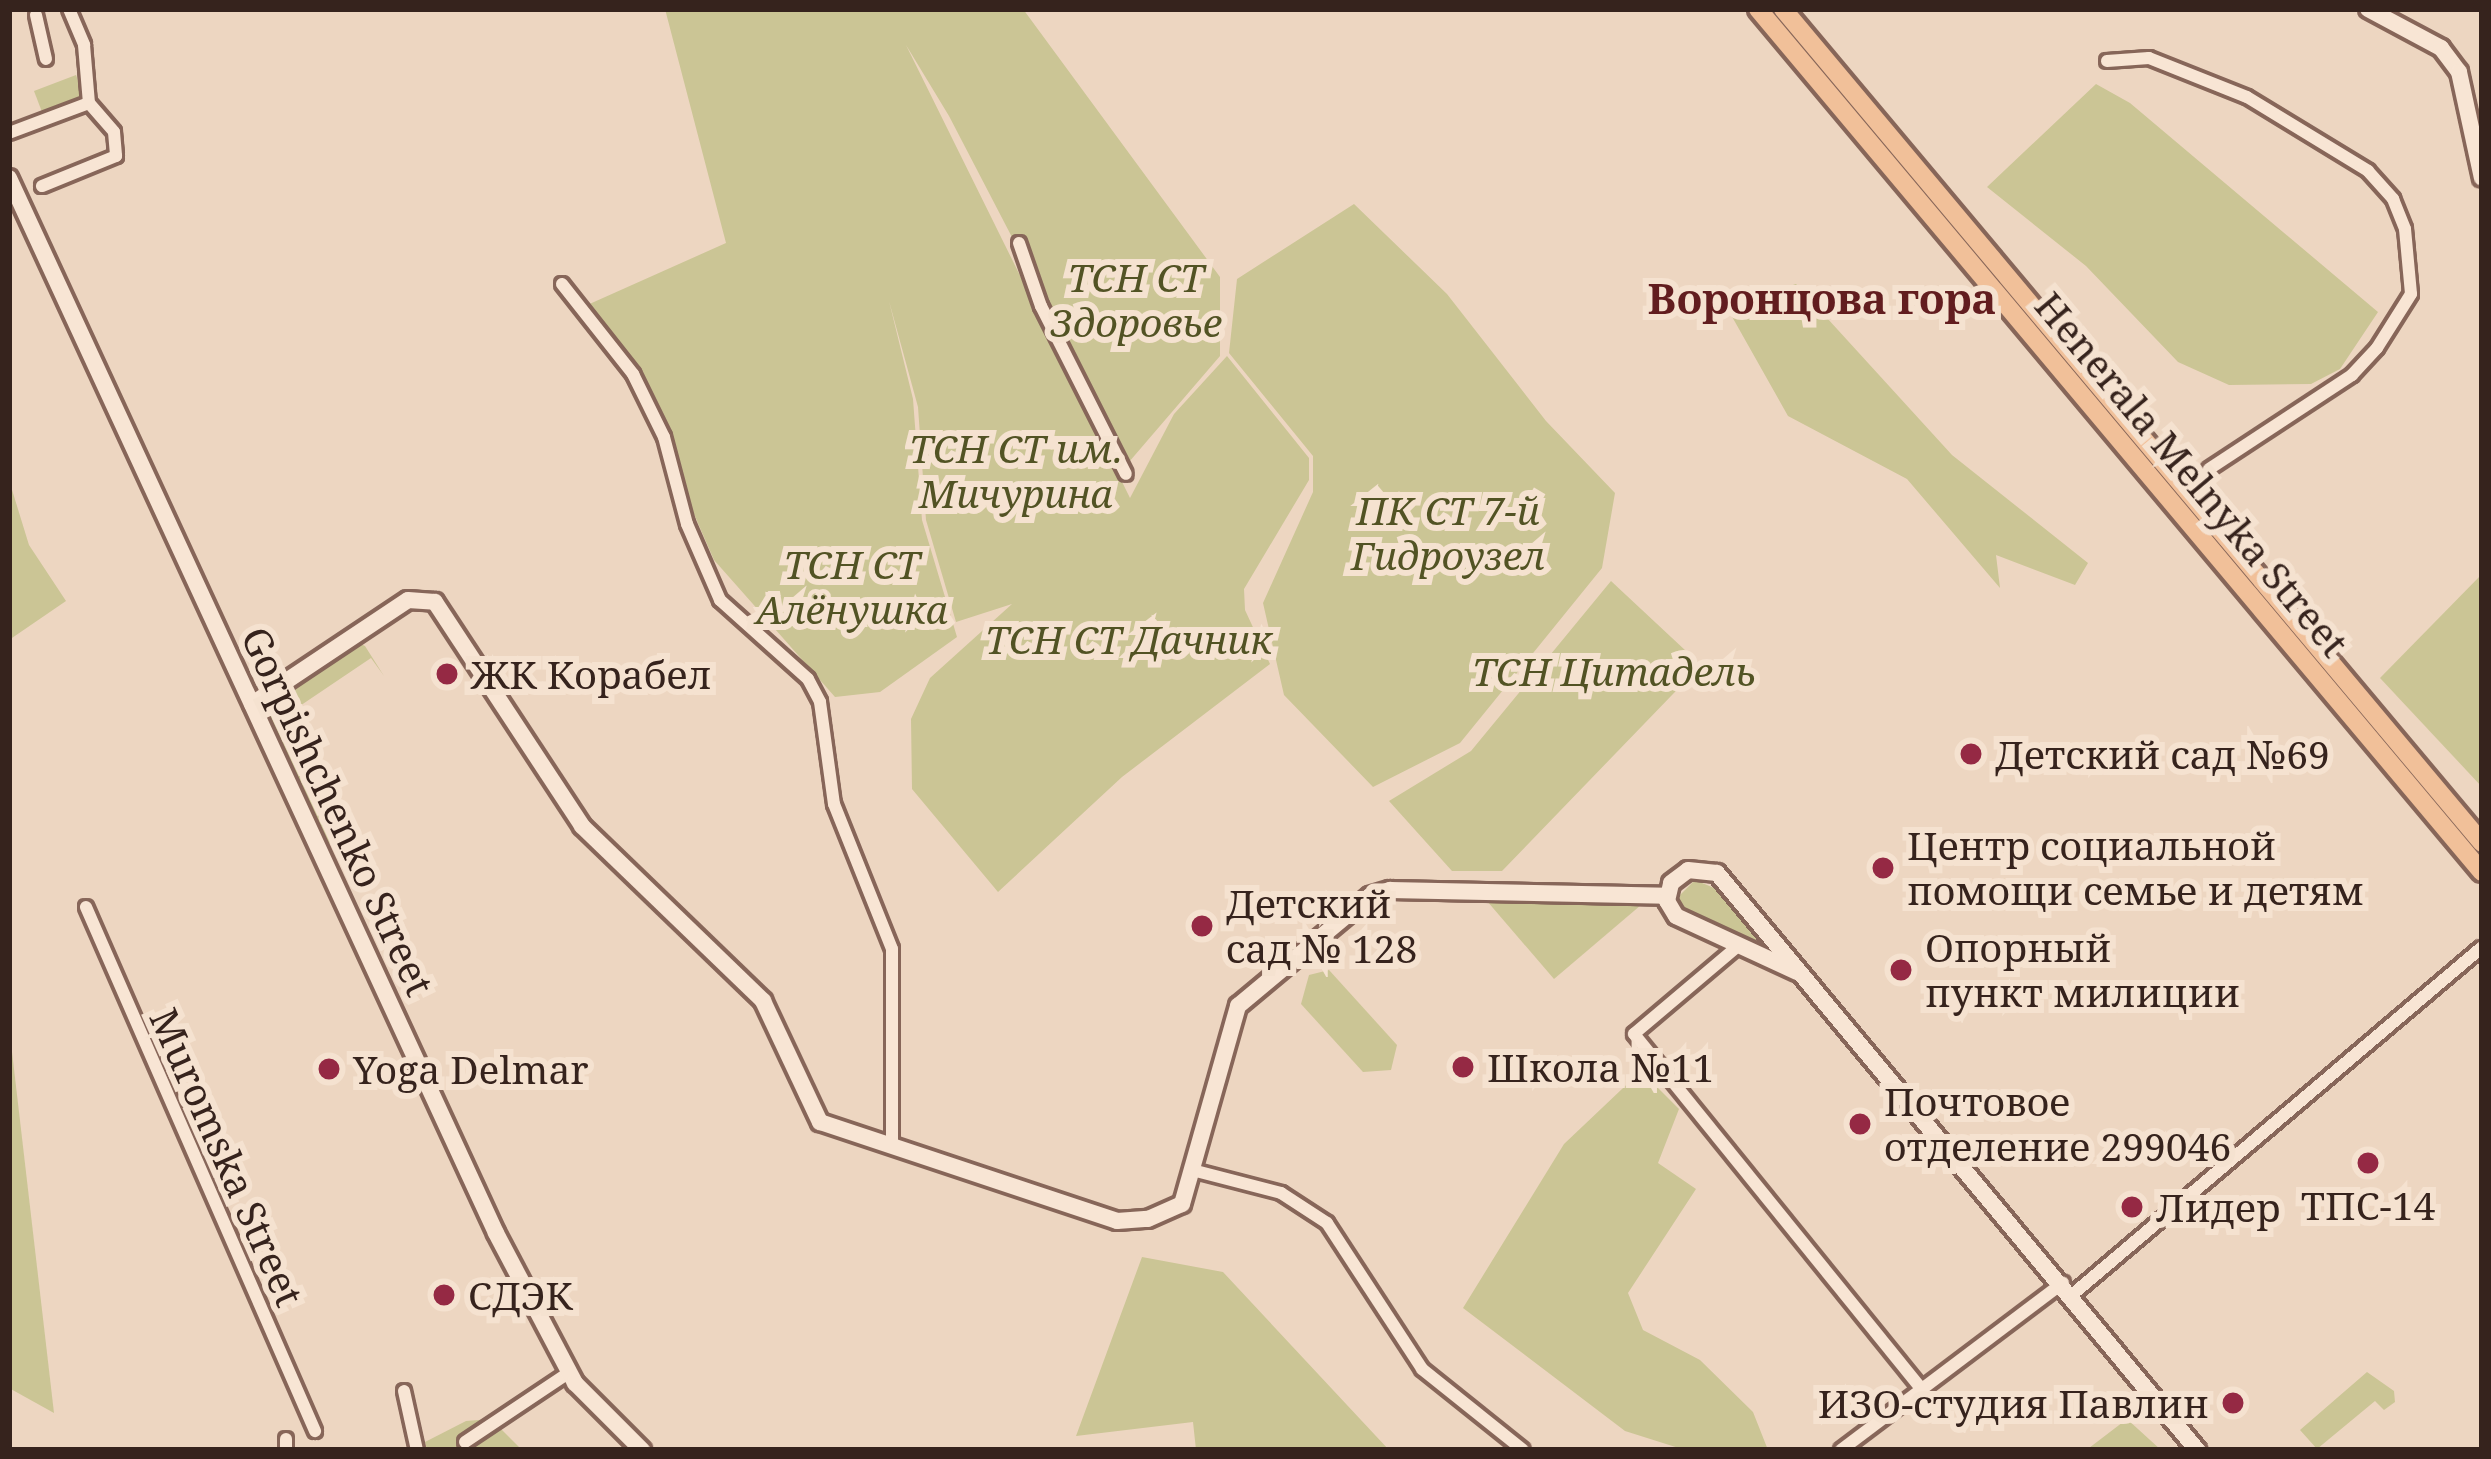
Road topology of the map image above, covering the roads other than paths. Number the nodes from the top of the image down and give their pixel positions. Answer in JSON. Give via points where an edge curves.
{"nodes":[{"id":1,"x":52,"y":9,"type":"edge"},
{"id":2,"x":1758,"y":9,"type":"edge"},
{"id":3,"x":1784,"y":9,"type":"edge"},
{"id":4,"x":2368,"y":9,"type":"edge"},
{"id":5,"x":72,"y":11,"type":"edge"},
{"id":6,"x":34,"y":12,"type":"edge"},
{"id":7,"x":46,"y":59,"type":"dead end"},
{"id":8,"x":2107,"y":61,"type":"dead end"},
{"id":9,"x":89,"y":103,"type":"junction"},
{"id":10,"x":9,"y":133,"type":"edge"},
{"id":11,"x":9,"y":178,"type":"edge"},
{"id":12,"x":2482,"y":178,"type":"edge"},
{"id":13,"x":42,"y":186,"type":"dead end"},
{"id":14,"x":1948,"y":222,"type":"junction"},
{"id":15,"x":1018,"y":243,"type":"dead end"},
{"id":16,"x":562,"y":284,"type":"dead end"},
{"id":17,"x":2209,"y":470,"type":"dead end"},
{"id":18,"x":1126,"y":474,"type":"dead end"},
{"id":19,"x":252,"y":704,"type":"junction"},
{"id":20,"x":2482,"y":843,"type":"edge"},
{"id":21,"x":2482,"y":872,"type":"edge"},
{"id":22,"x":1666,"y":896,"type":"junction"},
{"id":23,"x":86,"y":908,"type":"dead end"},
{"id":24,"x":1738,"y":946,"type":"junction"},
{"id":25,"x":2481,"y":948,"type":"edge"},
{"id":26,"x":1797,"y":972,"type":"junction"},
{"id":27,"x":892,"y":1144,"type":"junction"},
{"id":28,"x":1196,"y":1171,"type":"junction"},
{"id":29,"x":2068,"y":1288,"type":"junction"},
{"id":30,"x":570,"y":1372,"type":"junction"},
{"id":31,"x":404,"y":1390,"type":"dead end"},
{"id":32,"x":1923,"y":1391,"type":"junction"},
{"id":33,"x":315,"y":1431,"type":"dead end"},
{"id":34,"x":465,"y":1442,"type":"dead end"},
{"id":35,"x":417,"y":1450,"type":"edge"},
{"id":36,"x":642,"y":1450,"type":"edge"},
{"id":37,"x":1523,"y":1450,"type":"edge"},
{"id":38,"x":1841,"y":1450,"type":"edge"},
{"id":39,"x":2197,"y":1450,"type":"edge"}],
"edges":[{"from":1,"to":6,"type":"street"},
{"from":2,"to":14,"type":"main road","name":"Henerala Melnyka Street"},
{"from":3,"to":14,"type":"main road","name":"Henerala Melnyka Street"},
{"from":4,"to":12,"type":"street","via":[[2440,48],[2459,73]]},
{"from":5,"to":9,"type":"street"},
{"from":6,"to":7,"type":"street"},
{"from":8,"to":17,"type":"street","via":[[2149,58],[2247,97],[2368,171],[2405,229],[2411,294],[2377,348],[2352,375]]},
{"from":9,"to":10,"type":"street"},
{"from":9,"to":13,"type":"street","via":[[114,132],[116,156]]},
{"from":11,"to":19,"type":"street","name":"Gorpishchenko Street"},
{"from":14,"to":20,"type":"main road","name":"Henerala Melnyka Street"},
{"from":14,"to":21,"type":"main road","name":"Henerala Melnyka Street"},
{"from":15,"to":18,"type":"street"},
{"from":16,"to":27,"type":"street","via":[[633,374],[664,437],[720,600],[808,679],[820,702],[834,804],[892,949]]},
{"from":19,"to":27,"type":"street","via":[[408,600],[435,602],[596,843],[763,1001],[820,1122]]},
{"from":19,"to":30,"type":"street","name":"Gorpishchenko Street","via":[[496,1233]]},
{"from":22,"to":24,"type":"street","via":[[1676,916]]},
{"from":22,"to":26,"type":"street","via":[[1683,872],[1717,873]]},
{"from":22,"to":28,"type":"street","via":[[1370,896],[1238,1006]]},
{"from":23,"to":33,"type":"street","name":"Muromska Street"},
{"from":24,"to":26,"type":"street"},
{"from":24,"to":32,"type":"street","via":[[1634,1034]]},
{"from":25,"to":29,"type":"street"},
{"from":26,"to":29,"type":"street"},
{"from":27,"to":28,"type":"street","via":[[1117,1221],[1177,1208]]},
{"from":28,"to":37,"type":"street","via":[[1280,1193],[1327,1223],[1422,1370]]},
{"from":29,"to":32,"type":"street"},
{"from":29,"to":39,"type":"street"},
{"from":30,"to":34,"type":"street"},
{"from":30,"to":36,"type":"street","name":"Gorpishchenko Street"},
{"from":31,"to":35,"type":"street"},
{"from":32,"to":38,"type":"street"}]}
